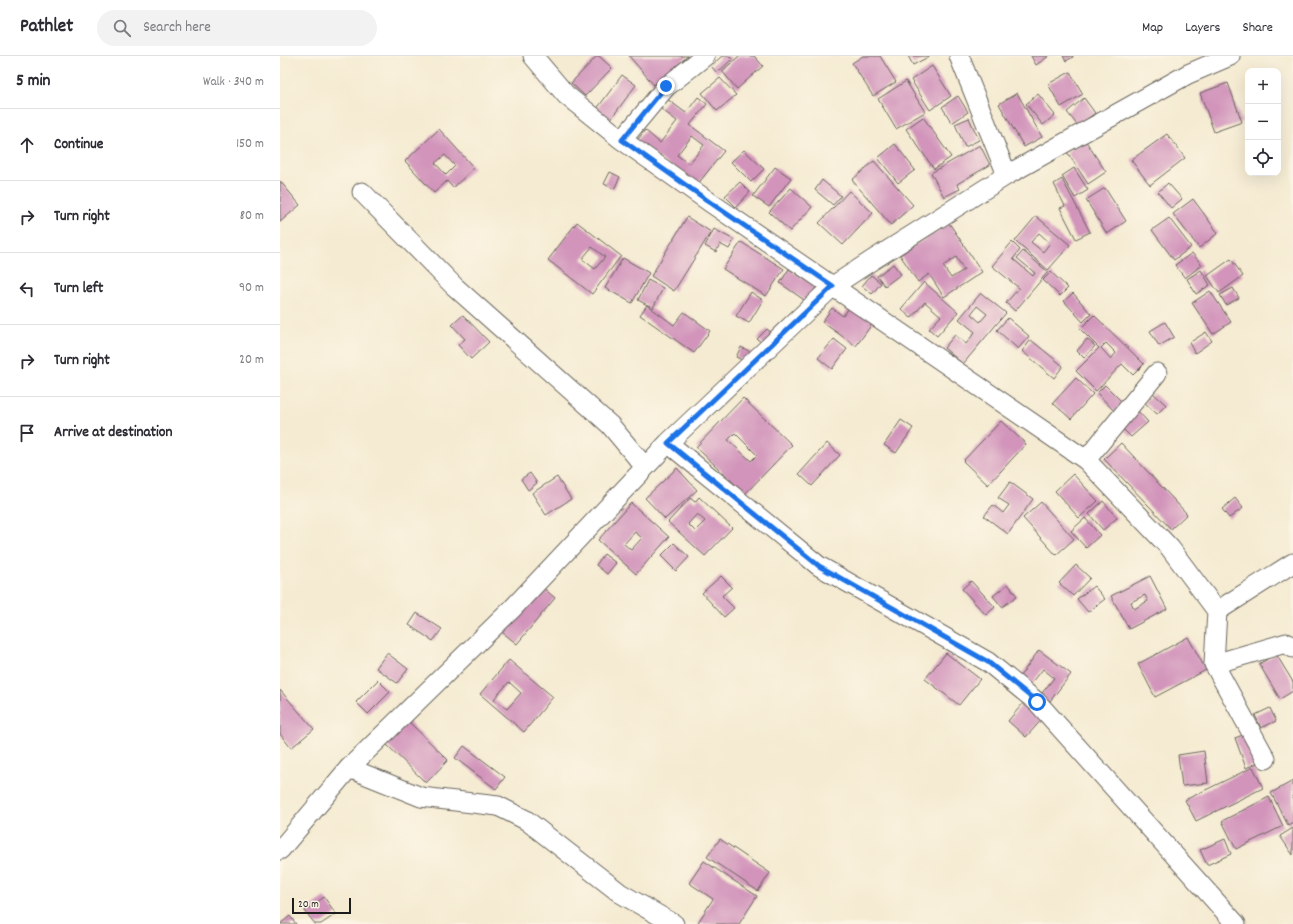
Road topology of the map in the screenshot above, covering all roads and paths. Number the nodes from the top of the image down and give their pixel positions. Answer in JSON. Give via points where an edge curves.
{"nodes":[{"id":1,"x":533,"y":56,"type":"edge"},
{"id":2,"x":705,"y":56,"type":"edge"},
{"id":3,"x":959,"y":56,"type":"edge"},
{"id":4,"x":1230,"y":56,"type":"edge"},
{"id":5,"x":622,"y":140,"type":"junction"},
{"id":6,"x":1007,"y":175,"type":"junction"},
{"id":7,"x":362,"y":192,"type":"dead end"},
{"id":8,"x":833,"y":286,"type":"junction"},
{"id":9,"x":1157,"y":374,"type":"dead end"},
{"id":10,"x":668,"y":443,"type":"junction"},
{"id":11,"x":1086,"y":460,"type":"junction"},
{"id":12,"x":645,"y":467,"type":"junction"},
{"id":13,"x":1293,"y":563,"type":"edge"},
{"id":14,"x":1217,"y":611,"type":"junction"},
{"id":15,"x":1293,"y":648,"type":"edge"},
{"id":16,"x":1214,"y":664,"type":"junction"},
{"id":17,"x":1266,"y":760,"type":"dead end"},
{"id":18,"x":349,"y":768,"type":"junction"},
{"id":19,"x":280,"y":850,"type":"edge"},
{"id":20,"x":674,"y":924,"type":"edge"},
{"id":21,"x":1236,"y":924,"type":"edge"}],
"edges":[{"from":1,"to":5,"type":"street","via":[[566,95]]},
{"from":2,"to":5,"type":"street","via":[[666,86]]},
{"from":3,"to":6,"type":"street"},
{"from":4,"to":6,"type":"street","via":[[1188,74]]},
{"from":5,"to":8,"type":"street"},
{"from":6,"to":8,"type":"street"},
{"from":7,"to":12,"type":"street","via":[[454,286],[610,425]]},
{"from":8,"to":10,"type":"street"},
{"from":8,"to":11,"type":"street"},
{"from":9,"to":11,"type":"street"},
{"from":10,"to":12,"type":"street"},
{"from":10,"to":21,"type":"street","via":[[819,566],[988,662],[1037,702]]},
{"from":11,"to":14,"type":"street","via":[[1170,548]]},
{"from":12,"to":18,"type":"street","via":[[512,609]]},
{"from":13,"to":14,"type":"street"},
{"from":14,"to":16,"type":"street"},
{"from":15,"to":16,"type":"street","via":[[1286,643]]},
{"from":16,"to":17,"type":"street"},
{"from":18,"to":19,"type":"street"},
{"from":18,"to":20,"type":"street","via":[[421,797],[498,806],[526,820],[620,893]]}]}
